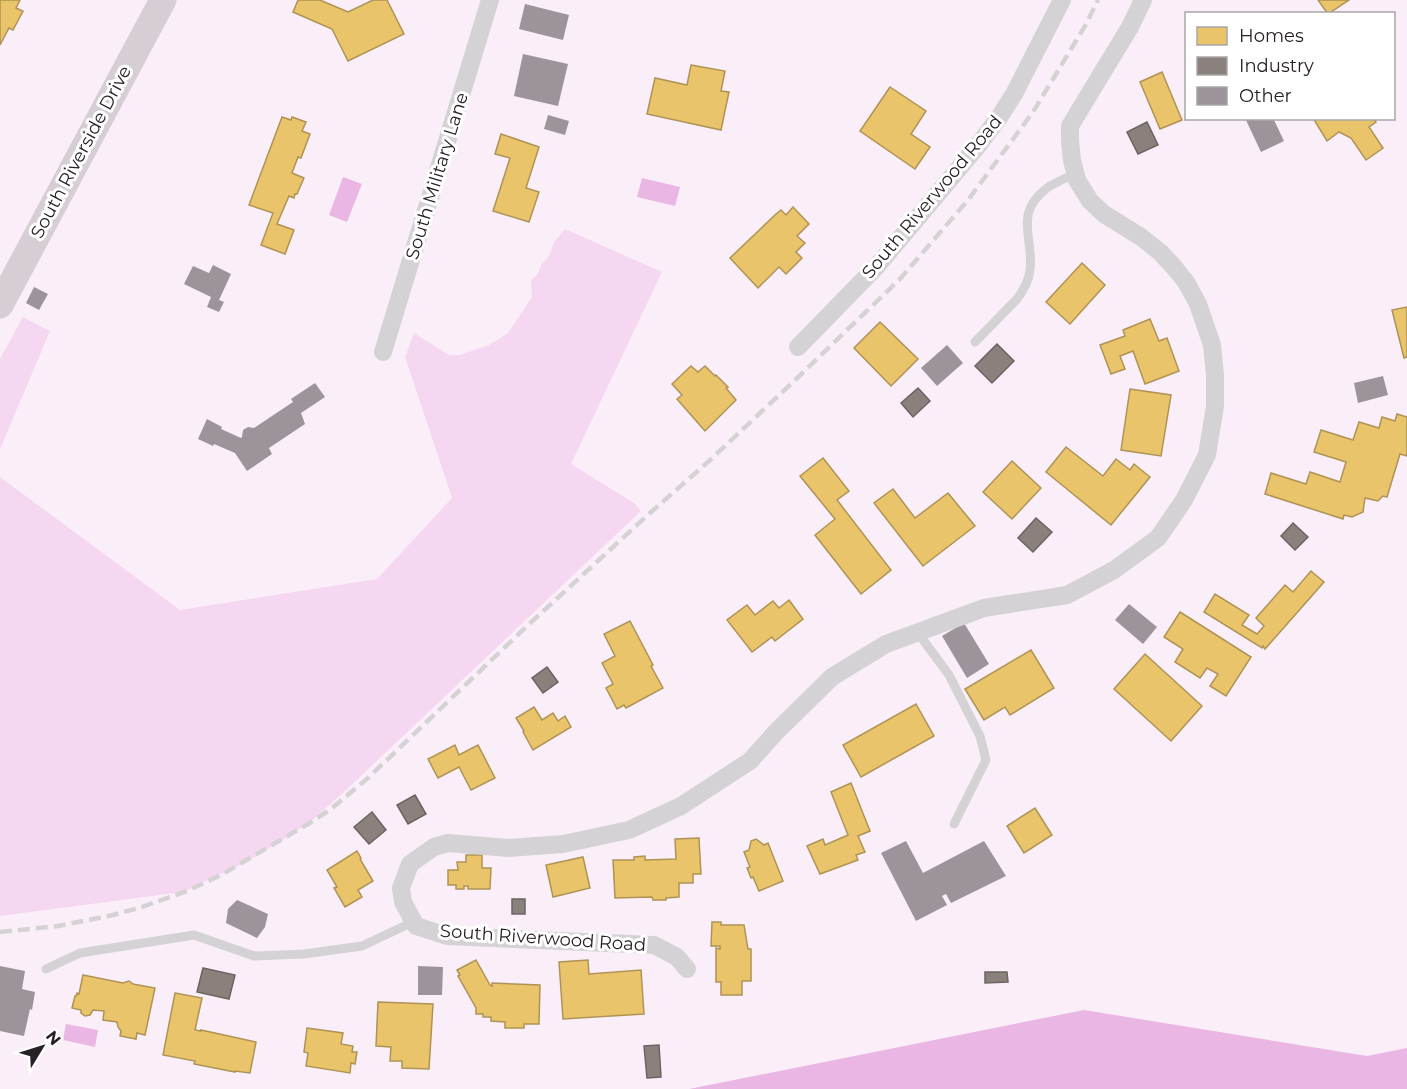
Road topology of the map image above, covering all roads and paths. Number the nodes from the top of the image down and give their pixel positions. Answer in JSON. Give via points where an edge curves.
{"nodes":[{"id":1,"x":163,"y":0,"type":"edge"},
{"id":2,"x":490,"y":0,"type":"edge"},
{"id":3,"x":1062,"y":0,"type":"edge"},
{"id":4,"x":1143,"y":0,"type":"edge"},
{"id":5,"x":1076,"y":174,"type":"junction"},
{"id":6,"x":0,"y":305,"type":"edge"},
{"id":7,"x":975,"y":342,"type":"dead end"},
{"id":8,"x":798,"y":347,"type":"dead end"},
{"id":9,"x":383,"y":352,"type":"dead end"},
{"id":10,"x":918,"y":633,"type":"junction"},
{"id":11,"x":954,"y":824,"type":"dead end"},
{"id":12,"x":413,"y":921,"type":"junction"},
{"id":13,"x":46,"y":969,"type":"dead end"},
{"id":14,"x":687,"y":969,"type":"dead end"}],
"edges":[{"from":1,"to":6,"type":"main road","name":"South Riverside Drive"},
{"from":2,"to":9,"type":"street","name":"South Military Lane"},
{"from":3,"to":8,"type":"street","name":"South Riverwood Road","via":[[1014,94],[982,141],[877,266]]},
{"from":4,"to":5,"type":"street","via":[[1070,126]]},
{"from":5,"to":7,"type":"lane","via":[[1047,188],[1032,206],[1027,218],[1029,278],[1017,299]]},
{"from":5,"to":10,"type":"street","via":[[1090,201],[1160,252],[1186,282],[1198,304],[1212,345],[1215,375],[1215,406],[1207,455],[1184,500],[1158,538],[1114,570],[1067,595],[984,609]]},
{"from":10,"to":11,"type":"lane","via":[[949,675],[980,736],[986,760]]},
{"from":10,"to":12,"type":"street","via":[[886,644],[832,677],[750,761],[681,806],[629,830],[563,844],[509,848],[448,843],[434,847],[410,864],[401,888]]},
{"from":12,"to":13,"type":"lane","via":[[362,946],[304,954],[254,956],[194,935],[80,953]]},
{"from":12,"to":14,"type":"street","name":"South Riverwood Road","via":[[416,926],[447,936],[654,945],[677,957]]}]}
